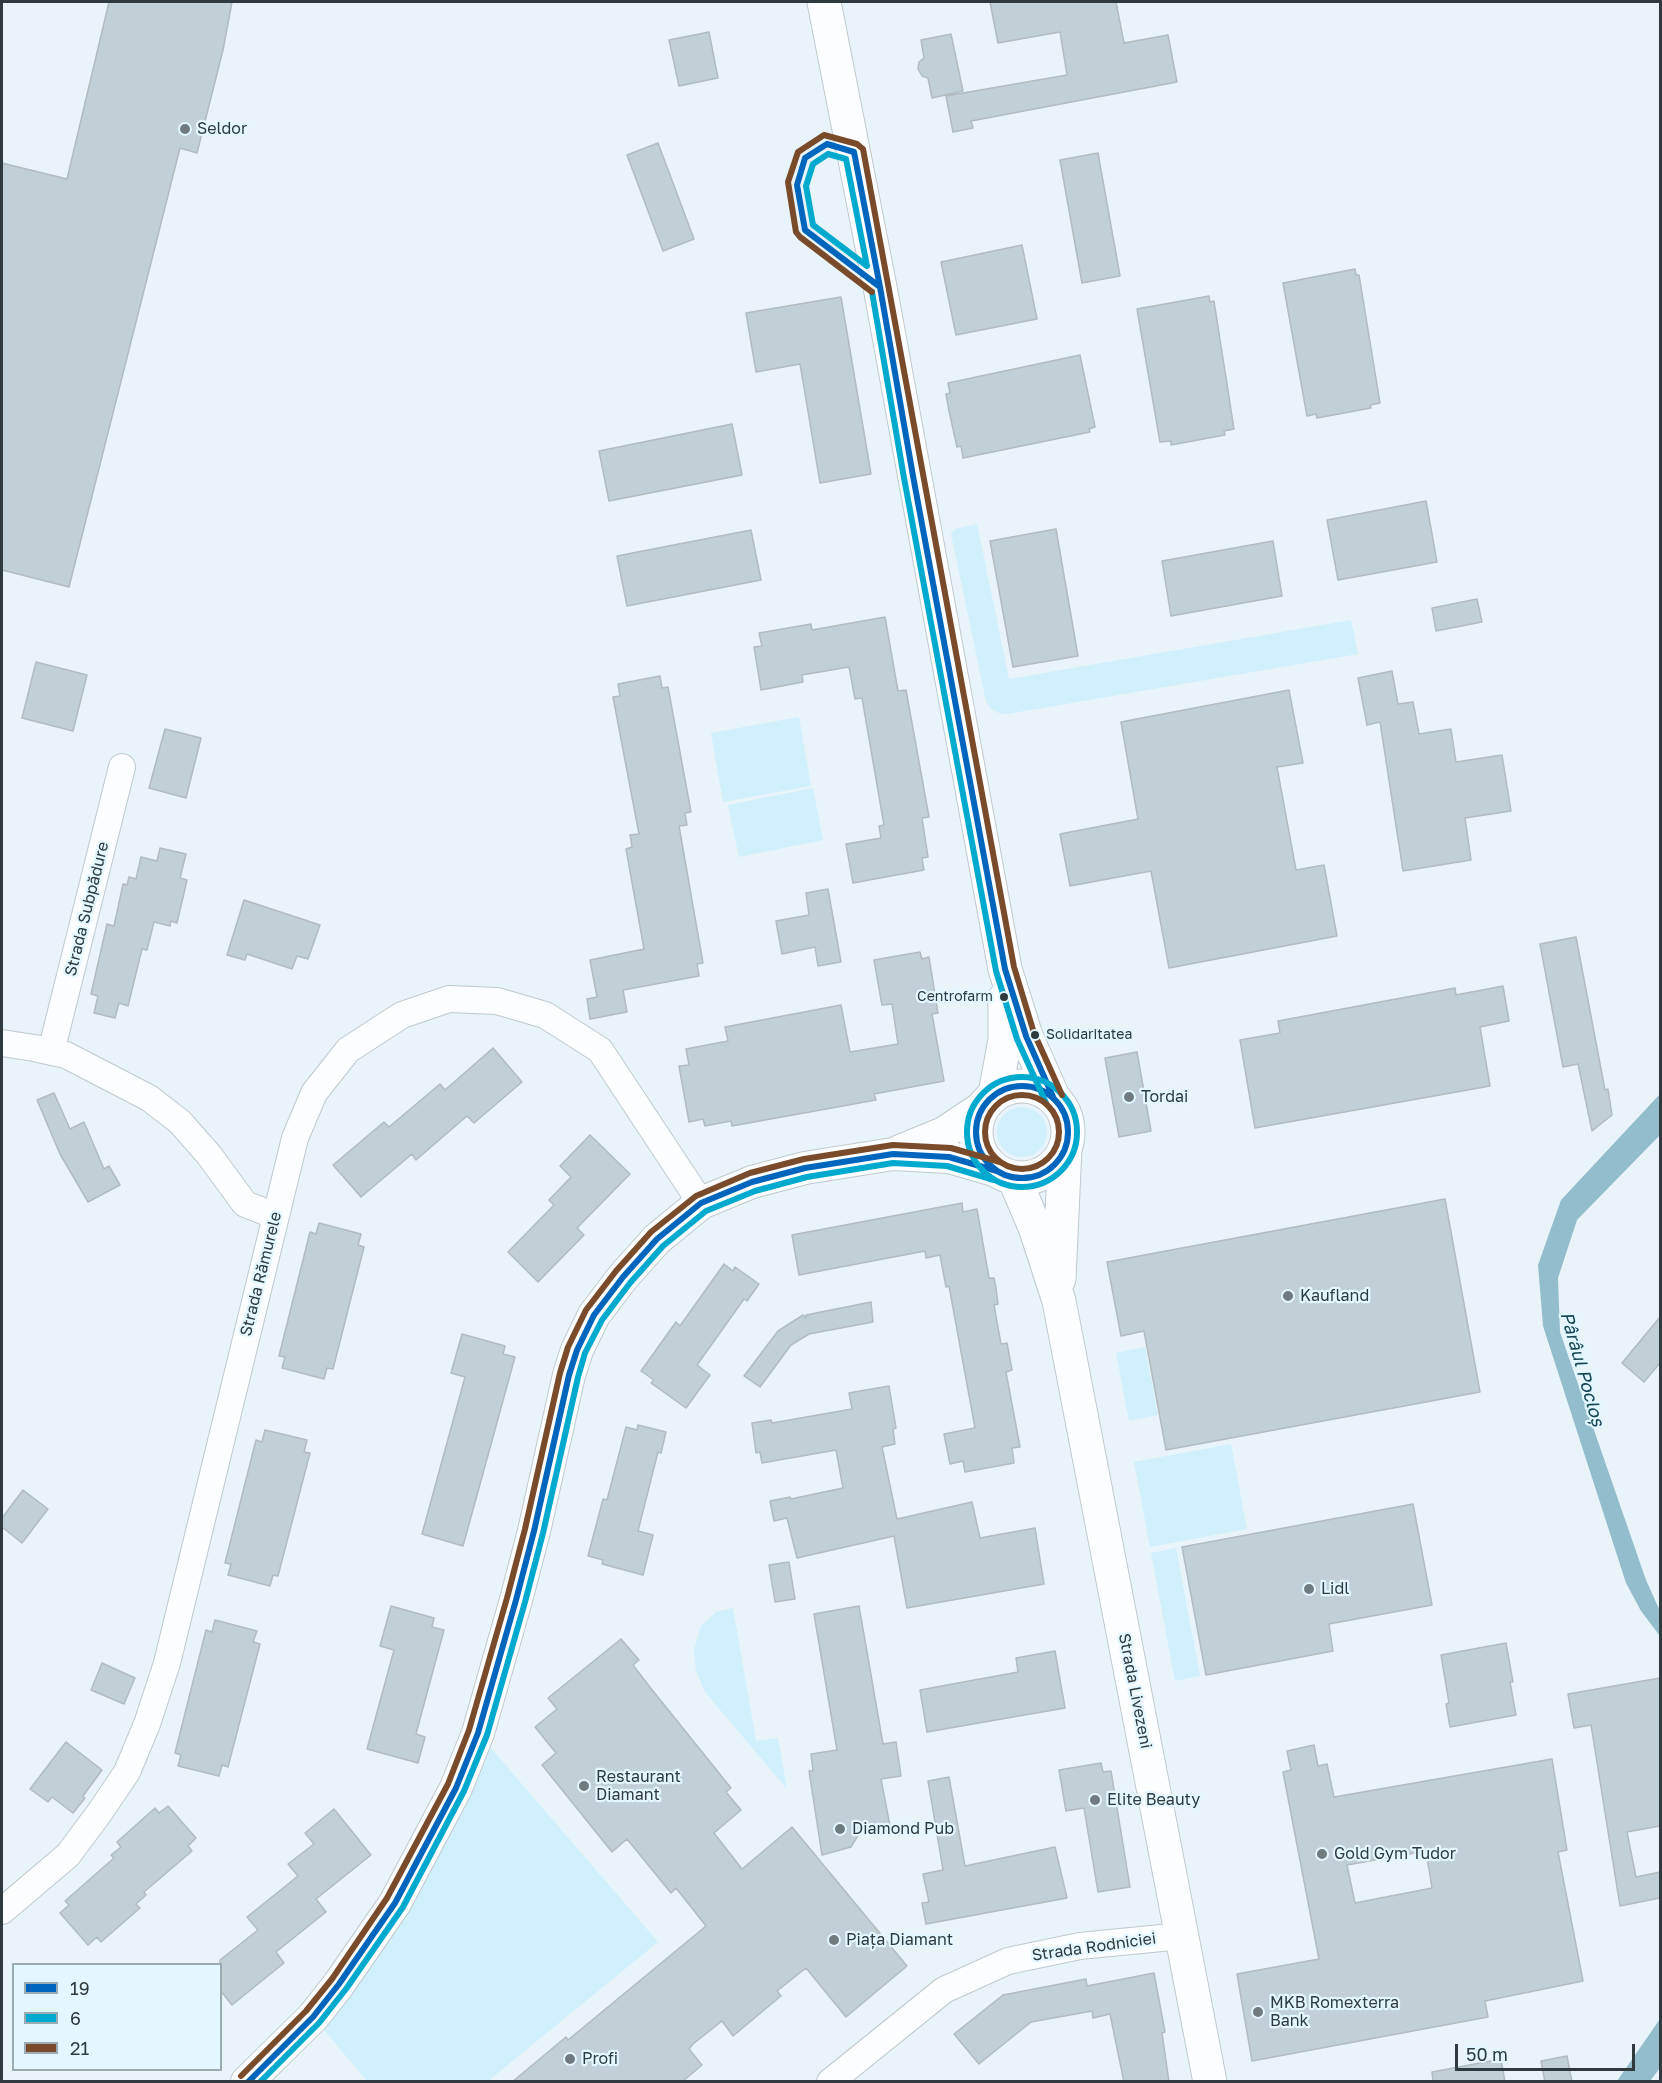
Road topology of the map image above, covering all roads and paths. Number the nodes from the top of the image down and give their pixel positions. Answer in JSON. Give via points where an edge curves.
{"nodes":[{"id":1,"x":824,"y":2,"type":"edge"},
{"id":2,"x":122,"y":767,"type":"dead end"},
{"id":3,"x":1005,"y":969,"type":"junction"},
{"id":4,"x":2,"y":1043,"type":"edge"},
{"id":5,"x":51,"y":1052,"type":"junction"},
{"id":6,"x":1054,"y":1099,"type":"junction"},
{"id":7,"x":989,"y":1101,"type":"junction"},
{"id":8,"x":1065,"y":1148,"type":"junction"},
{"id":9,"x":893,"y":1154,"type":"junction"},
{"id":10,"x":1006,"y":1174,"type":"junction"},
{"id":11,"x":701,"y":1203,"type":"junction"},
{"id":12,"x":276,"y":1216,"type":"junction"},
{"id":13,"x":1059,"y":1301,"type":"junction"},
{"id":14,"x":2,"y":1911,"type":"edge"},
{"id":15,"x":1182,"y":1936,"type":"junction"},
{"id":16,"x":247,"y":2082,"type":"edge"},
{"id":17,"x":830,"y":2082,"type":"edge"},
{"id":18,"x":1210,"y":2082,"type":"edge"}],
"edges":[{"from":1,"to":3,"type":"main road"},
{"from":2,"to":5,"type":"street","name":"Strada Subpădure"},
{"from":3,"to":6,"type":"main road","via":[[1026,1036]]},
{"from":3,"to":7,"type":"main road","via":[[1005,1040]]},
{"from":4,"to":5,"type":"street"},
{"from":5,"to":12,"type":"street","via":[[66,1055],[150,1098],[180,1122],[245,1204]]},
{"from":6,"to":7,"type":"main road","via":[[1026,1086],[1010,1088]]},
{"from":6,"to":8,"type":"main road","via":[[1064,1113],[1068,1131]]},
{"from":7,"to":9,"type":"street","via":[[944,1133]]},
{"from":7,"to":10,"type":"main road","via":[[976,1124],[977,1142],[984,1159]]},
{"from":8,"to":10,"type":"main road","via":[[1055,1164],[1043,1173],[1029,1178]]},
{"from":8,"to":13,"type":"main road","name":"Strada Livezeni"},
{"from":9,"to":10,"type":"street","via":[[949,1157]]},
{"from":9,"to":11,"type":"street","via":[[805,1168],[752,1182]]},
{"from":10,"to":13,"type":"main road","name":"Strada Livezeni","via":[[1035,1227]]},
{"from":11,"to":12,"type":"street","name":"Strada Rămurele","via":[[600,1050],[545,1015],[497,1001],[449,999],[402,1015],[348,1050],[314,1093],[295,1138]]},
{"from":11,"to":16,"type":"street","via":[[657,1239],[623,1277],[594,1315],[579,1346],[533,1536],[478,1733],[432,1837],[396,1903],[339,1984],[313,2017]]},
{"from":12,"to":14,"type":"street","name":"Strada Rămurele","via":[[167,1663],[147,1724],[127,1772],[68,1855]]},
{"from":13,"to":15,"type":"main road","name":"Strada Livezeni"},
{"from":15,"to":17,"type":"street","name":"Strada Rodniciei","via":[[1080,1946],[1008,1960],[944,1990]]},
{"from":15,"to":18,"type":"main road","name":"Strada Livezeni"}]}
